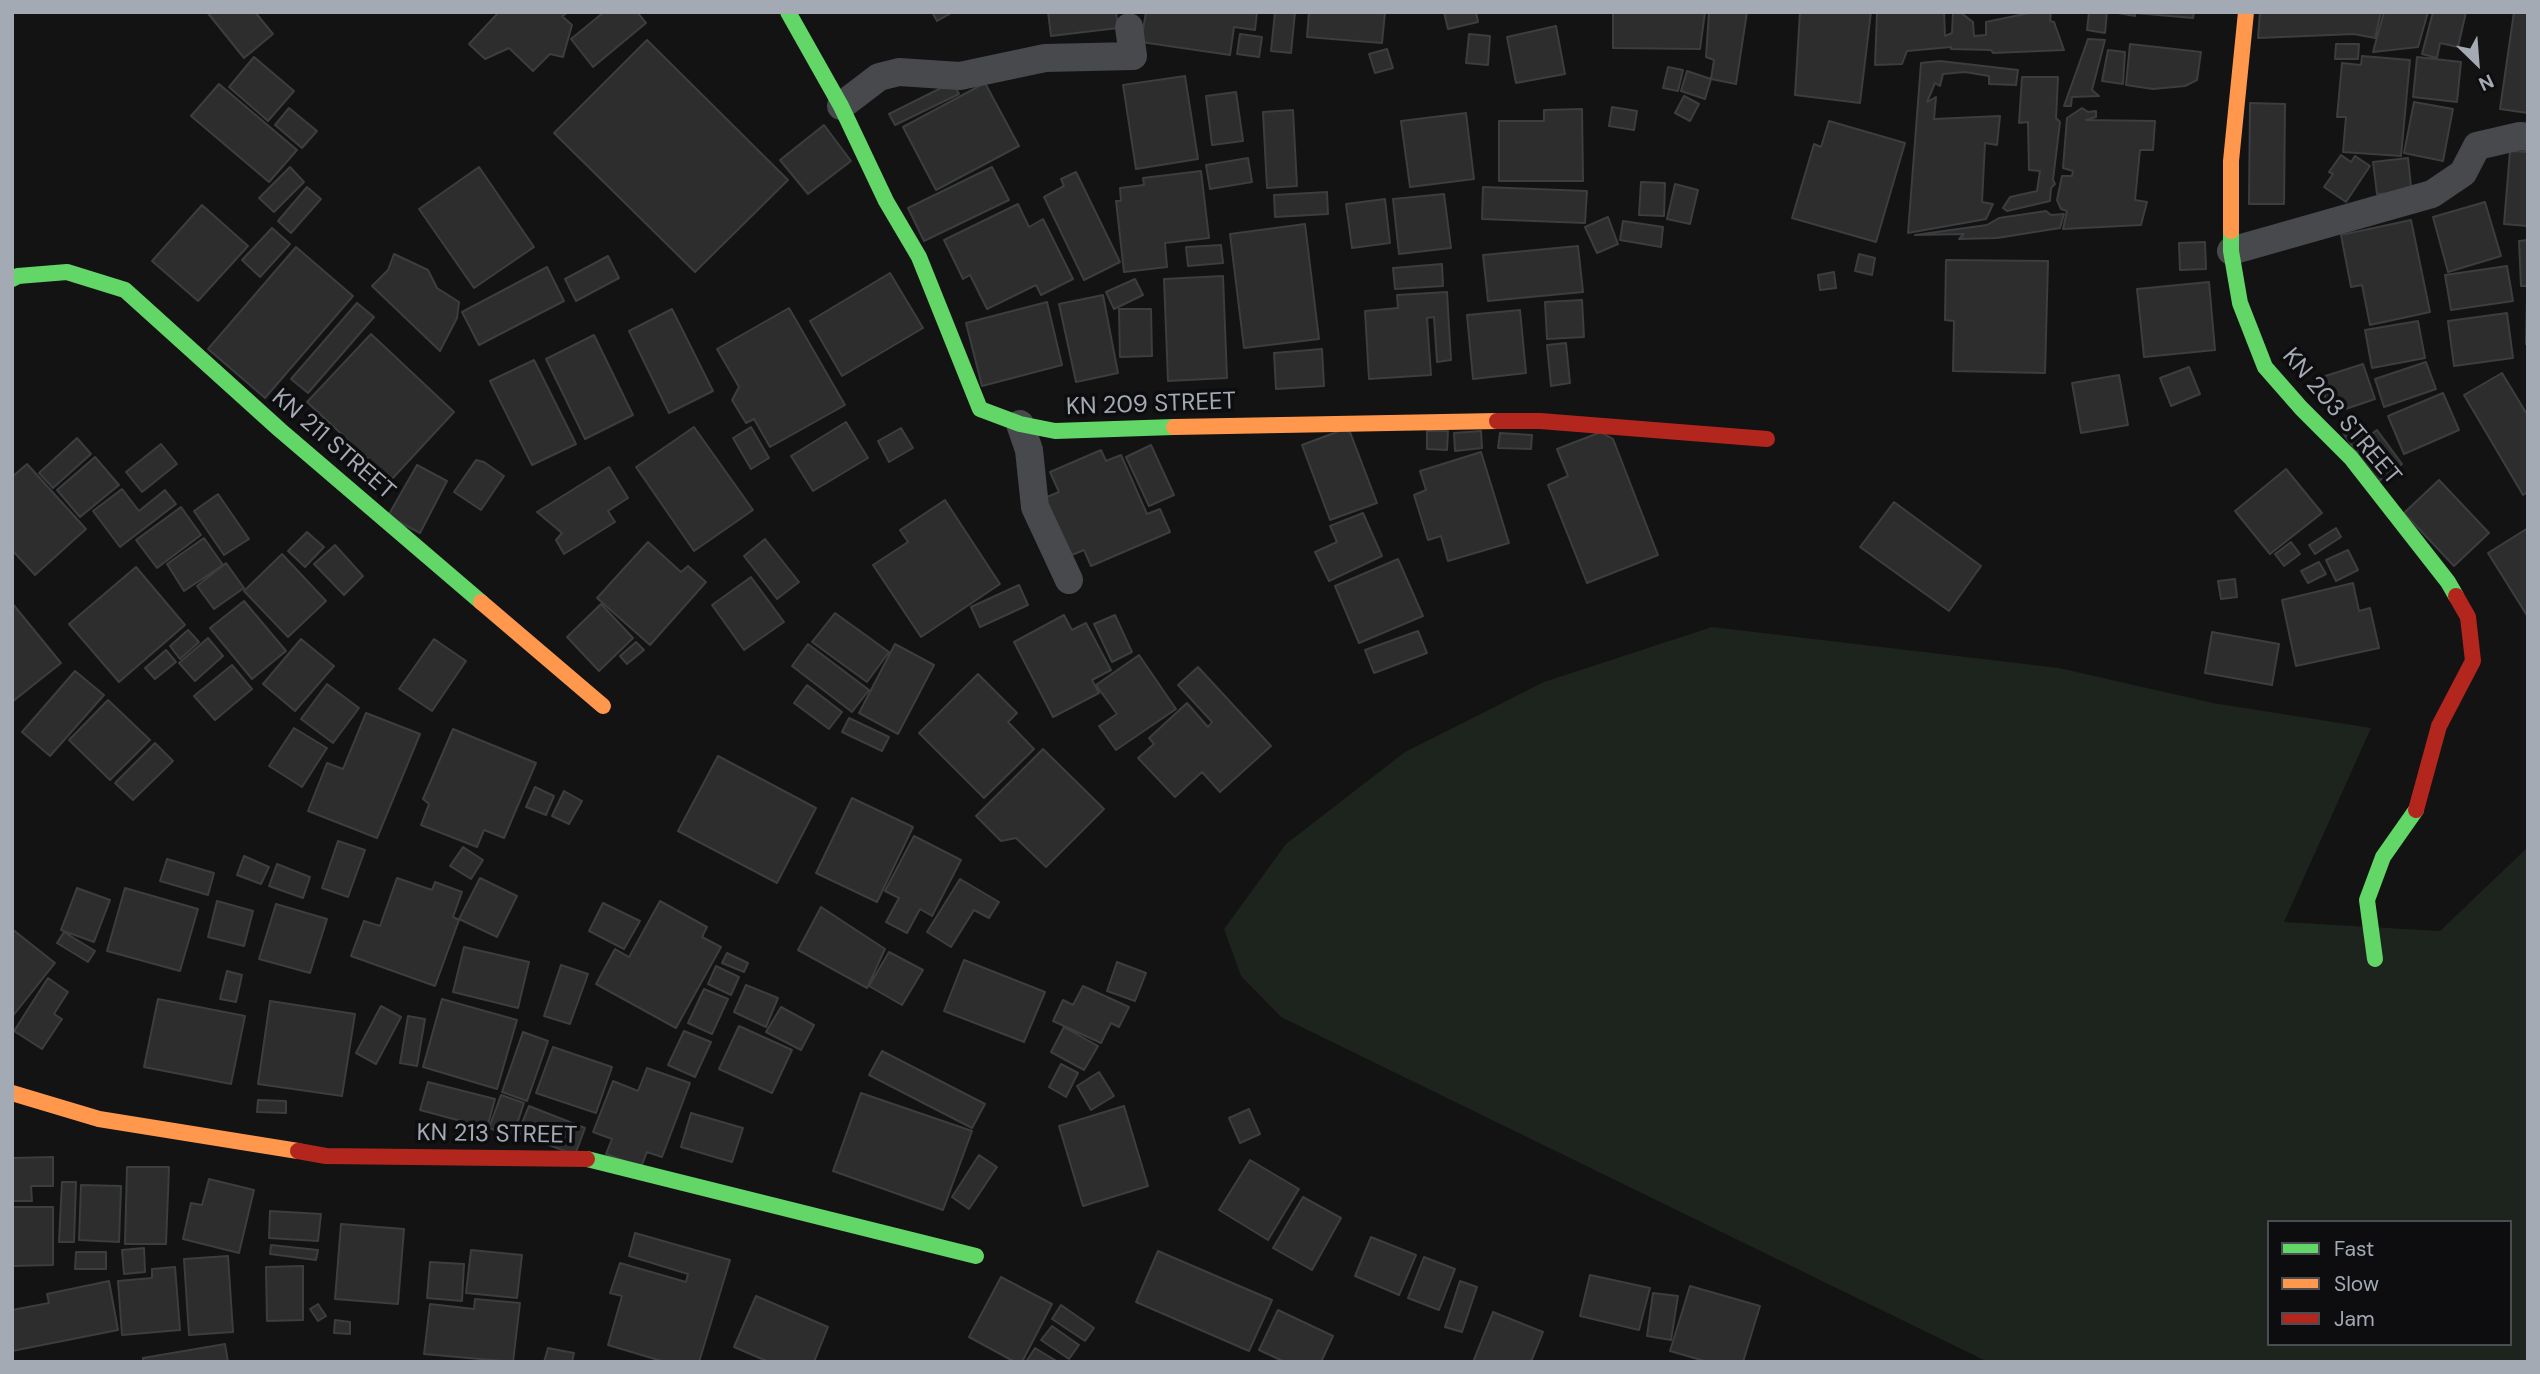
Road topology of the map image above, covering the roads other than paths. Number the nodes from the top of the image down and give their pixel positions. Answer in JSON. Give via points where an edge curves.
{"nodes":[{"id":1,"x":788,"y":12,"type":"edge"},
{"id":2,"x":2246,"y":12,"type":"edge"},
{"id":3,"x":1129,"y":27,"type":"dead end"},
{"id":4,"x":841,"y":106,"type":"junction"},
{"id":5,"x":2528,"y":137,"type":"edge"},
{"id":6,"x":2231,"y":251,"type":"junction"},
{"id":7,"x":12,"y":279,"type":"edge"},
{"id":8,"x":1020,"y":424,"type":"junction"},
{"id":9,"x":1767,"y":439,"type":"dead end"},
{"id":10,"x":1069,"y":580,"type":"dead end"},
{"id":11,"x":603,"y":706,"type":"dead end"},
{"id":12,"x":2375,"y":959,"type":"dead end"},
{"id":13,"x":12,"y":1093,"type":"edge"},
{"id":14,"x":976,"y":1256,"type":"dead end"}],
"edges":[{"from":1,"to":4,"type":"street","name":"KN 209 STREET"},
{"from":2,"to":6,"type":"street","name":"KN 203 STREET","via":[[2231,161]]},
{"from":3,"to":4,"type":"lane","via":[[1133,56],[1045,58],[960,76],[899,72],[879,77]]},
{"from":4,"to":8,"type":"street","name":"KN 209 STREET","via":[[886,201],[919,257],[980,410]]},
{"from":5,"to":6,"type":"lane","via":[[2477,146],[2462,173],[2432,194]]},
{"from":6,"to":12,"type":"street","name":"KN 203 STREET","via":[[2240,303],[2265,367],[2351,458],[2448,582],[2468,617],[2473,661],[2439,726],[2416,812],[2383,857],[2367,900]]},
{"from":7,"to":11,"type":"street","name":"KN 211 STREET","via":[[67,272],[125,290],[279,430]]},
{"from":8,"to":9,"type":"street","name":"KN 209 STREET","via":[[1055,431],[1541,421]]},
{"from":8,"to":10,"type":"lane","via":[[1029,450],[1035,507]]},
{"from":13,"to":14,"type":"street","name":"KN 213 STREET","via":[[99,1119],[326,1156],[583,1158]]}]}
